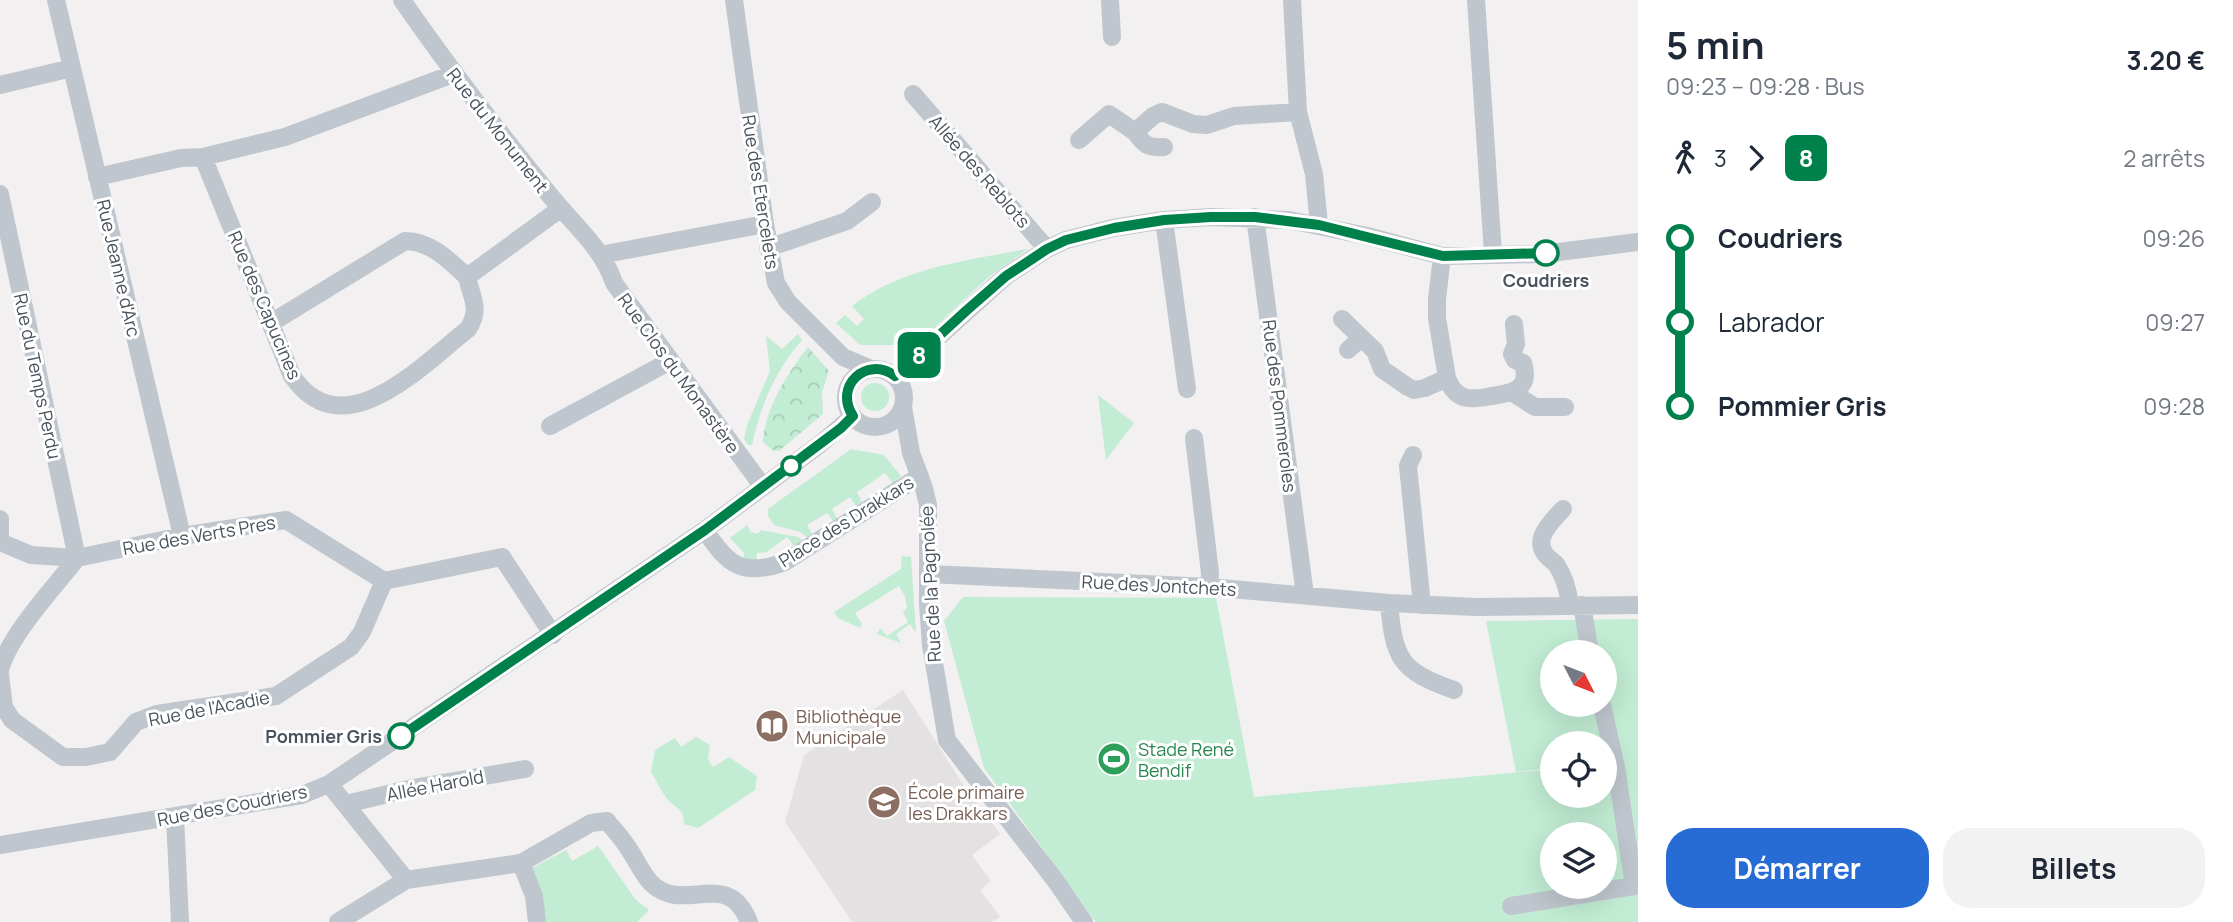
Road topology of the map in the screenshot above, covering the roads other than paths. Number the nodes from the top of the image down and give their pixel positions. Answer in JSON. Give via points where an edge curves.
{"nodes":[{"id":1,"x":56,"y":0,"type":"edge"},
{"id":2,"x":402,"y":0,"type":"edge"},
{"id":3,"x":734,"y":0,"type":"edge"},
{"id":4,"x":1110,"y":0,"type":"edge"},
{"id":5,"x":1292,"y":0,"type":"edge"},
{"id":6,"x":1476,"y":0,"type":"edge"},
{"id":7,"x":1112,"y":37,"type":"dead end"},
{"id":8,"x":72,"y":68,"type":"junction"},
{"id":9,"x":453,"y":74,"type":"junction"},
{"id":10,"x":0,"y":85,"type":"edge"},
{"id":11,"x":913,"y":94,"type":"dead end"},
{"id":12,"x":1297,"y":112,"type":"junction"},
{"id":13,"x":1135,"y":132,"type":"junction"},
{"id":14,"x":1079,"y":140,"type":"dead end"},
{"id":15,"x":1164,"y":147,"type":"dead end"},
{"id":16,"x":203,"y":157,"type":"junction"},
{"id":17,"x":97,"y":177,"type":"junction"},
{"id":18,"x":0,"y":194,"type":"edge"},
{"id":19,"x":872,"y":202,"type":"dead end"},
{"id":20,"x":560,"y":209,"type":"junction"},
{"id":21,"x":1255,"y":217,"type":"junction"},
{"id":22,"x":1164,"y":220,"type":"junction"},
{"id":23,"x":765,"y":224,"type":"junction"},
{"id":24,"x":1319,"y":225,"type":"junction"},
{"id":25,"x":1638,"y":242,"type":"edge"},
{"id":26,"x":768,"y":248,"type":"junction"},
{"id":27,"x":1047,"y":249,"type":"junction"},
{"id":28,"x":1493,"y":254,"type":"junction"},
{"id":29,"x":600,"y":256,"type":"junction"},
{"id":30,"x":1443,"y":256,"type":"junction"},
{"id":31,"x":467,"y":277,"type":"junction"},
{"id":32,"x":1342,"y":319,"type":"dead end"},
{"id":33,"x":271,"y":323,"type":"junction"},
{"id":34,"x":1514,"y":324,"type":"dead end"},
{"id":35,"x":1361,"y":338,"type":"junction"},
{"id":36,"x":1348,"y":350,"type":"dead end"},
{"id":37,"x":843,"y":358,"type":"junction"},
{"id":38,"x":670,"y":360,"type":"junction"},
{"id":39,"x":871,"y":369,"type":"junction"},
{"id":40,"x":895,"y":376,"type":"junction"},
{"id":41,"x":1447,"y":378,"type":"junction"},
{"id":42,"x":849,"y":386,"type":"junction"},
{"id":43,"x":1187,"y":389,"type":"dead end"},
{"id":44,"x":1513,"y":393,"type":"junction"},
{"id":45,"x":903,"y":407,"type":"junction"},
{"id":46,"x":1565,"y":407,"type":"dead end"},
{"id":47,"x":853,"y":416,"type":"junction"},
{"id":48,"x":550,"y":426,"type":"dead end"},
{"id":49,"x":872,"y":427,"type":"junction"},
{"id":50,"x":1194,"y":438,"type":"dead end"},
{"id":51,"x":911,"y":453,"type":"junction"},
{"id":52,"x":1413,"y":455,"type":"dead end"},
{"id":53,"x":920,"y":476,"type":"junction"},
{"id":54,"x":763,"y":488,"type":"junction"},
{"id":55,"x":1563,"y":509,"type":"dead end"},
{"id":56,"x":0,"y":519,"type":"edge"},
{"id":57,"x":705,"y":530,"type":"junction"},
{"id":58,"x":0,"y":535,"type":"edge"},
{"id":59,"x":182,"y":536,"type":"junction"},
{"id":60,"x":0,"y":542,"type":"edge"},
{"id":61,"x":77,"y":558,"type":"junction"},
{"id":62,"x":929,"y":574,"type":"junction"},
{"id":63,"x":384,"y":582,"type":"junction"},
{"id":64,"x":1209,"y":587,"type":"junction"},
{"id":65,"x":1305,"y":595,"type":"junction"},
{"id":66,"x":1389,"y":603,"type":"junction"},
{"id":67,"x":1422,"y":605,"type":"junction"},
{"id":68,"x":1576,"y":605,"type":"junction"},
{"id":69,"x":1638,"y":605,"type":"edge"},
{"id":70,"x":553,"y":635,"type":"junction"},
{"id":71,"x":1586,"y":640,"type":"edge"},
{"id":72,"x":1,"y":664,"type":"edge"},
{"id":73,"x":1454,"y":690,"type":"dead end"},
{"id":74,"x":1605,"y":718,"type":"edge"},
{"id":75,"x":524,"y":769,"type":"dead end"},
{"id":76,"x":329,"y":784,"type":"junction"},
{"id":77,"x":346,"y":804,"type":"junction"},
{"id":78,"x":175,"y":817,"type":"junction"},
{"id":79,"x":0,"y":845,"type":"edge"},
{"id":80,"x":521,"y":863,"type":"junction"},
{"id":81,"x":406,"y":880,"type":"junction"},
{"id":82,"x":1636,"y":892,"type":"edge"},
{"id":83,"x":1511,"y":906,"type":"dead end"},
{"id":84,"x":180,"y":922,"type":"edge"},
{"id":85,"x":338,"y":922,"type":"edge"},
{"id":86,"x":537,"y":922,"type":"edge"},
{"id":87,"x":749,"y":922,"type":"edge"},
{"id":88,"x":1084,"y":922,"type":"edge"}],
"edges":[{"from":1,"to":8,"type":"street","name":"Rue Jeanne d'Arc"},
{"from":2,"to":9,"type":"street","name":"Rue du Monument"},
{"from":3,"to":23,"type":"street","name":"Rue des Etercelets"},
{"from":4,"to":7,"type":"street"},
{"from":5,"to":12,"type":"street"},
{"from":6,"to":28,"type":"street"},
{"from":8,"to":10,"type":"street"},
{"from":8,"to":17,"type":"street","name":"Rue Jeanne d'Arc"},
{"from":9,"to":16,"type":"street","via":[[285,137]]},
{"from":9,"to":20,"type":"street","name":"Rue du Monument"},
{"from":11,"to":27,"type":"street","name":"Allée des Reblots"},
{"from":12,"to":13,"type":"street","via":[[1234,116],[1207,125],[1162,112]]},
{"from":12,"to":24,"type":"street","via":[[1314,174]]},
{"from":13,"to":14,"type":"street","via":[[1109,114]]},
{"from":13,"to":15,"type":"street","via":[[1144,145]]},
{"from":16,"to":17,"type":"street"},
{"from":16,"to":33,"type":"street","name":"Rue des Capucines"},
{"from":17,"to":59,"type":"street","name":"Rue Jeanne d'Arc"},
{"from":18,"to":61,"type":"street","name":"Rue du Temps Perdu"},
{"from":19,"to":26,"type":"street","via":[[847,221]]},
{"from":20,"to":29,"type":"street","name":"Rue du Monument"},
{"from":20,"to":31,"type":"street"},
{"from":21,"to":22,"type":"street"},
{"from":21,"to":24,"type":"street"},
{"from":21,"to":65,"type":"street","name":"Rue des Pommeroles"},
{"from":22,"to":27,"type":"street","via":[[1102,231]]},
{"from":22,"to":43,"type":"street"},
{"from":23,"to":26,"type":"street","name":"Rue des Etercelets"},
{"from":23,"to":29,"type":"street"},
{"from":24,"to":30,"type":"street"},
{"from":25,"to":28,"type":"street","via":[[1544,254]]},
{"from":26,"to":37,"type":"street","name":"Rue des Etercelets","via":[[781,293]]},
{"from":27,"to":40,"type":"street","via":[[1006,276]]},
{"from":28,"to":30,"type":"street"},
{"from":29,"to":38,"type":"street","name":"Rue Clos du Monastère","via":[[614,284]]},
{"from":30,"to":41,"type":"street","via":[[1437,318]]},
{"from":31,"to":33,"type":"street","via":[[420,241],[405,241]]},
{"from":31,"to":33,"type":"street","name":"Rue des Capucines","via":[[476,307],[468,330],[395,386],[372,400],[347,407],[324,403],[300,387]]},
{"from":32,"to":35,"type":"street"},
{"from":34,"to":44,"type":"street","via":[[1512,354],[1526,373]]},
{"from":35,"to":36,"type":"street"},
{"from":35,"to":41,"type":"street","via":[[1375,351],[1382,369],[1414,390]]},
{"from":37,"to":39,"type":"street","name":"Rue des Etercelets"},
{"from":37,"to":42,"type":"street"},
{"from":38,"to":48,"type":"street"},
{"from":38,"to":54,"type":"street","name":"Rue Clos du Monastère"},
{"from":39,"to":40,"type":"street","via":[[887,370]]},
{"from":39,"to":42,"type":"street","via":[[859,373]]},
{"from":40,"to":45,"type":"street","via":[[904,392]]},
{"from":41,"to":44,"type":"street","via":[[1457,394],[1471,400]]},
{"from":42,"to":47,"type":"street","via":[[846,402]]},
{"from":44,"to":46,"type":"street","via":[[1535,407]]},
{"from":45,"to":49,"type":"street","via":[[892,422]]},
{"from":45,"to":51,"type":"street","name":"Rue de la Pagnolée"},
{"from":47,"to":49,"type":"street"},
{"from":47,"to":54,"type":"street","name":"Rue des Coudriers"},
{"from":49,"to":51,"type":"street"},
{"from":50,"to":64,"type":"street"},
{"from":51,"to":53,"type":"street","name":"Rue de la Pagnolée"},
{"from":52,"to":67,"type":"street","via":[[1408,466]]},
{"from":53,"to":57,"type":"street","name":"Place des Drakkars","via":[[785,562],[768,568],[746,569],[732,563]]},
{"from":53,"to":62,"type":"street","name":"Rue de la Pagnolée","via":[[928,505]]},
{"from":54,"to":57,"type":"street","name":"Rue des Coudriers"},
{"from":55,"to":68,"type":"street","via":[[1541,544]]},
{"from":56,"to":58,"type":"street"},
{"from":57,"to":70,"type":"street","name":"Rue des Coudriers"},
{"from":59,"to":61,"type":"street","name":"Rue des Verts Pres"},
{"from":59,"to":63,"type":"street","name":"Rue des Verts Pres","via":[[286,520]]},
{"from":60,"to":61,"type":"street","name":"Rue des Verts Pres","via":[[31,555]]},
{"from":61,"to":72,"type":"street","name":"Rue de l'Acadie"},
{"from":62,"to":64,"type":"street","name":"Rue des Jontchets"},
{"from":62,"to":88,"type":"street","name":"Rue de la Pagnolée","via":[[933,658],[947,740]]},
{"from":63,"to":70,"type":"street","via":[[502,557]]},
{"from":63,"to":72,"type":"street","name":"Rue de l'Acadie","via":[[351,647],[276,696],[157,714],[136,722],[110,751],[86,757],[63,757],[12,720],[4,707]]},
{"from":64,"to":65,"type":"street","name":"Rue des Jontchets"},
{"from":65,"to":66,"type":"street","name":"Rue des Jontchets"},
{"from":66,"to":67,"type":"street","name":"Rue des Jontchets"},
{"from":66,"to":73,"type":"street","via":[[1397,654],[1417,675]]},
{"from":67,"to":68,"type":"street","name":"Rue des Jontchets"},
{"from":68,"to":69,"type":"street","name":"Rue des Jontchets"},
{"from":68,"to":71,"type":"street"},
{"from":70,"to":76,"type":"street","name":"Rue des Coudriers"},
{"from":74,"to":82,"type":"street"},
{"from":75,"to":77,"type":"street","name":"Allée Harold"},
{"from":76,"to":77,"type":"street"},
{"from":76,"to":78,"type":"street","name":"Rue des Coudriers","via":[[302,795]]},
{"from":77,"to":81,"type":"street"},
{"from":78,"to":79,"type":"street","name":"Rue des Coudriers"},
{"from":78,"to":84,"type":"street"},
{"from":80,"to":81,"type":"street"},
{"from":80,"to":86,"type":"street","via":[[534,896]]},
{"from":80,"to":87,"type":"street","via":[[591,823],[607,821],[652,884],[680,896],[734,897]]},
{"from":81,"to":85,"type":"street"},
{"from":82,"to":83,"type":"street"}]}
